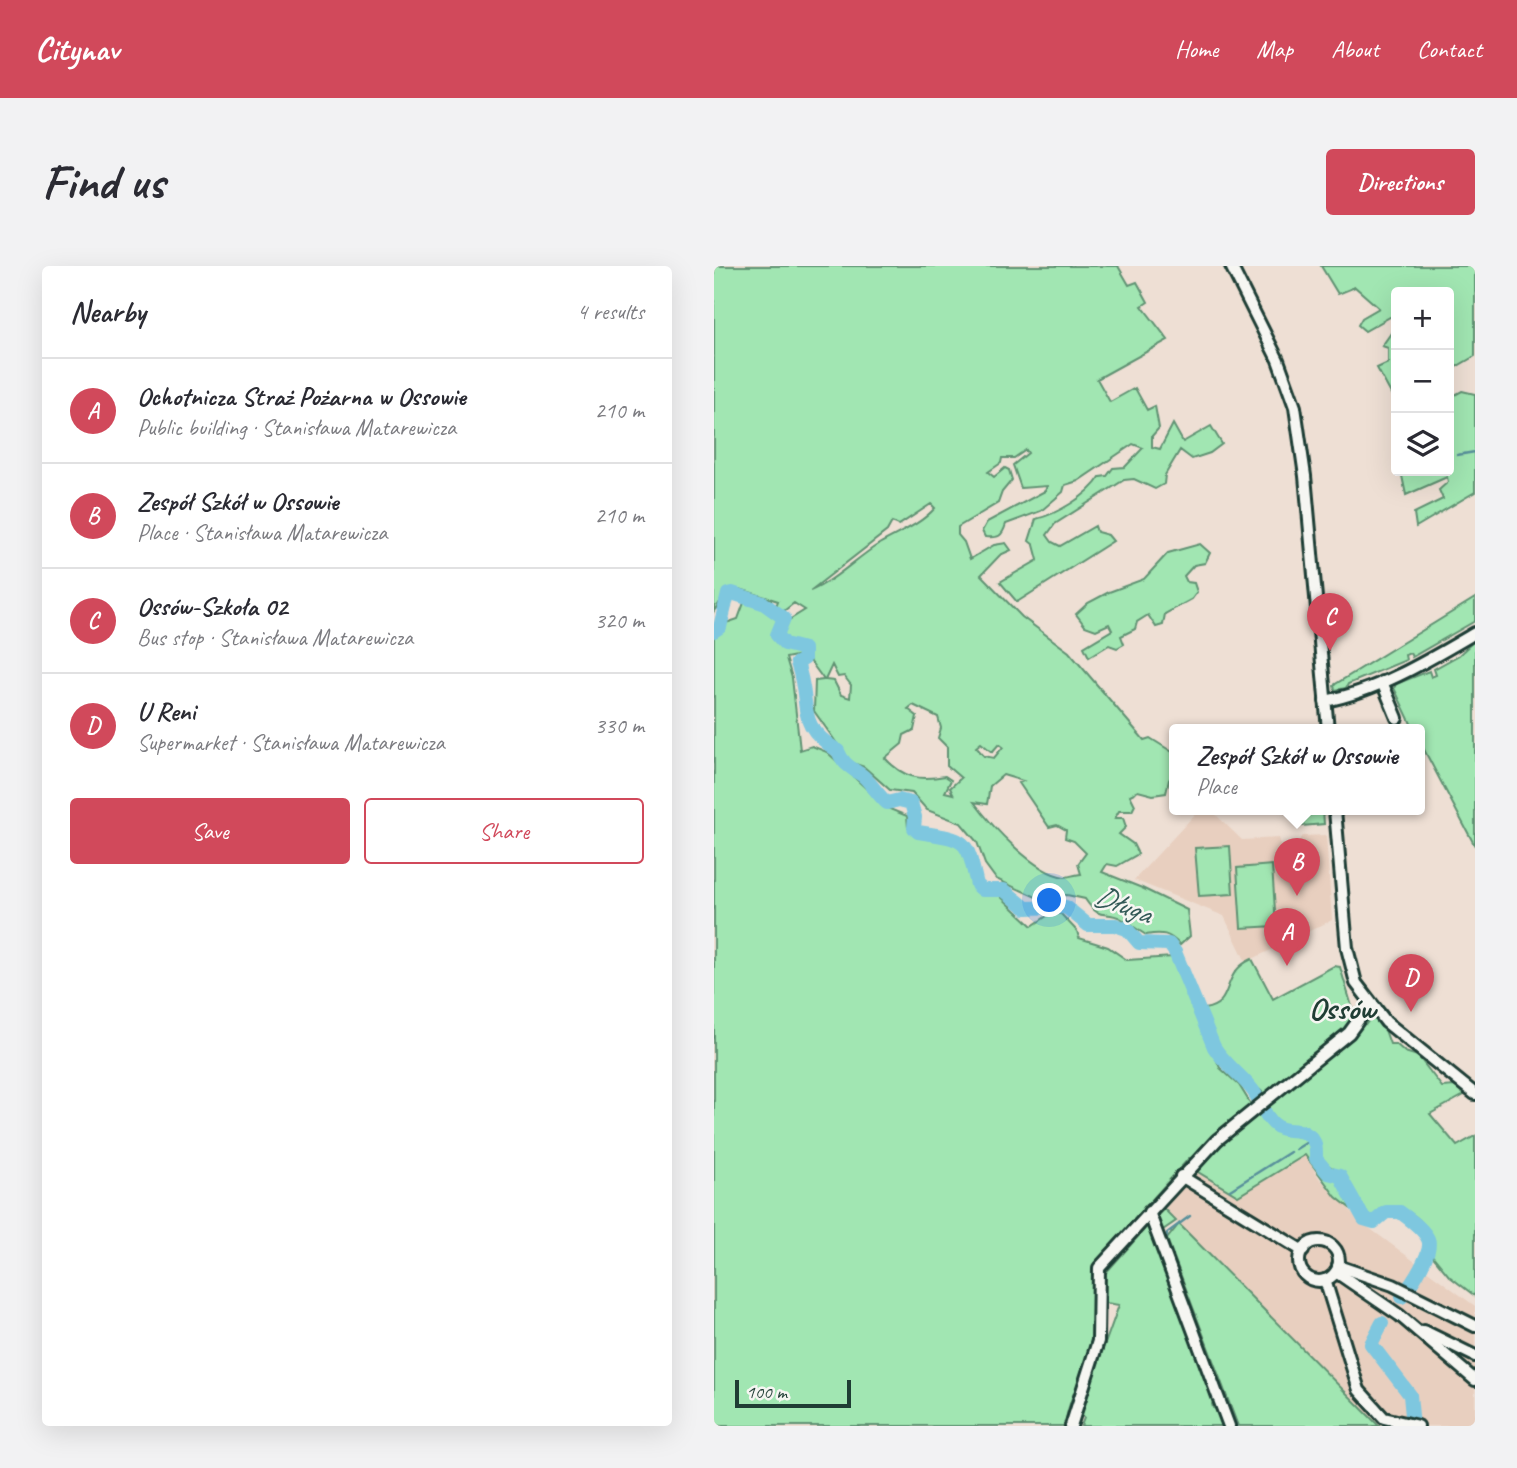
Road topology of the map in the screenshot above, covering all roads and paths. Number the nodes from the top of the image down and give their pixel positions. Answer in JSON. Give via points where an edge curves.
{"nodes":[{"id":1,"x":1231,"y":266,"type":"edge"},
{"id":2,"x":1475,"y":633,"type":"edge"},
{"id":3,"x":1382,"y":681,"type":"junction"},
{"id":4,"x":1325,"y":701,"type":"junction"},
{"id":5,"x":1397,"y":718,"type":"dead end"},
{"id":6,"x":1327,"y":724,"type":"edge"},
{"id":7,"x":1335,"y":815,"type":"edge"},
{"id":8,"x":1370,"y":1004,"type":"junction"},
{"id":9,"x":1475,"y":1094,"type":"edge"},
{"id":10,"x":1181,"y":1176,"type":"junction"},
{"id":11,"x":1149,"y":1212,"type":"junction"},
{"id":12,"x":1303,"y":1251,"type":"junction"},
{"id":13,"x":1337,"y":1269,"type":"junction"},
{"id":14,"x":1325,"y":1280,"type":"junction"},
{"id":15,"x":1475,"y":1326,"type":"edge"},
{"id":16,"x":1415,"y":1327,"type":"junction"},
{"id":17,"x":1475,"y":1356,"type":"edge"},
{"id":18,"x":1473,"y":1378,"type":"edge"},
{"id":19,"x":1475,"y":1390,"type":"edge"},
{"id":20,"x":1072,"y":1426,"type":"edge"},
{"id":21,"x":1229,"y":1426,"type":"edge"},
{"id":22,"x":1418,"y":1426,"type":"edge"}],
"edges":[{"from":1,"to":4,"type":"street","via":[[1296,407]]},
{"from":2,"to":3,"type":"street"},
{"from":3,"to":4,"type":"street"},
{"from":3,"to":5,"type":"street"},
{"from":4,"to":6,"type":"street"},
{"from":7,"to":8,"type":"street","via":[[1349,958],[1356,983]]},
{"from":8,"to":9,"type":"street","via":[[1404,1039]]},
{"from":8,"to":10,"type":"street","via":[[1349,1033],[1247,1112]]},
{"from":10,"to":11,"type":"street"},
{"from":10,"to":12,"type":"street"},
{"from":11,"to":20,"type":"street","via":[[1097,1272],[1098,1341]]},
{"from":11,"to":21,"type":"street"},
{"from":12,"to":13,"type":"street","via":[[1314,1242],[1327,1243],[1337,1252]]},
{"from":12,"to":14,"type":"street","via":[[1304,1273]]},
{"from":13,"to":14,"type":"street"},
{"from":13,"to":15,"type":"street","via":[[1393,1285]]},
{"from":13,"to":16,"type":"street"},
{"from":14,"to":22,"type":"street","via":[[1359,1390],[1384,1418]]},
{"from":16,"to":17,"type":"street"},
{"from":16,"to":18,"type":"street"},
{"from":18,"to":19,"type":"street"}]}
